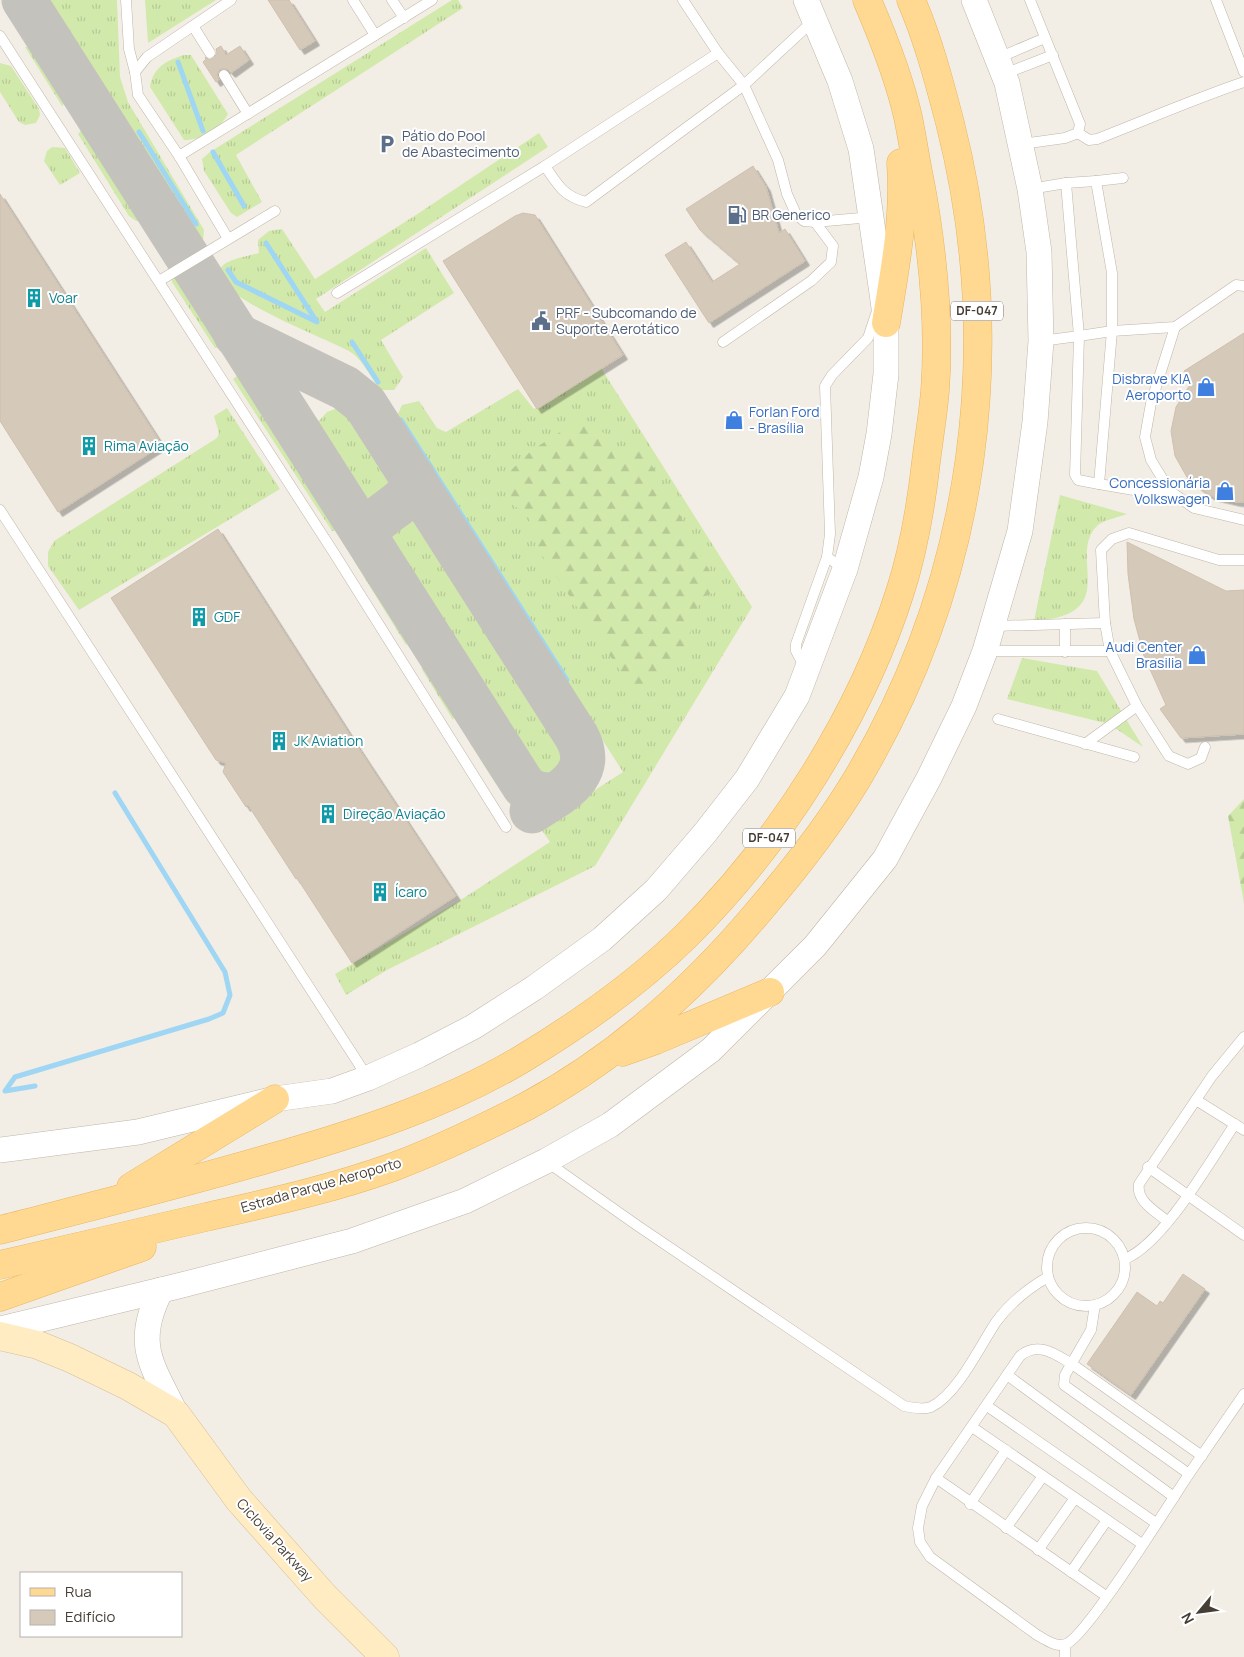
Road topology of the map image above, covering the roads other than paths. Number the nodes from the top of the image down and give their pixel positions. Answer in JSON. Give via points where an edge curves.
{"nodes":[{"id":1,"x":126,"y":0,"type":"edge"},
{"id":2,"x":231,"y":0,"type":"edge"},
{"id":3,"x":353,"y":0,"type":"edge"},
{"id":4,"x":392,"y":0,"type":"edge"},
{"id":5,"x":432,"y":0,"type":"edge"},
{"id":6,"x":683,"y":0,"type":"edge"},
{"id":7,"x":867,"y":0,"type":"edge"},
{"id":8,"x":911,"y":0,"type":"edge"},
{"id":9,"x":974,"y":0,"type":"edge"},
{"id":10,"x":1030,"y":0,"type":"edge"},
{"id":11,"x":1216,"y":0,"type":"edge"},
{"id":12,"x":810,"y":10,"type":"edge"},
{"id":13,"x":404,"y":18,"type":"junction"},
{"id":14,"x":193,"y":26,"type":"junction"},
{"id":15,"x":375,"y":35,"type":"junction"},
{"id":16,"x":0,"y":36,"type":"edge"},
{"id":17,"x":1046,"y":38,"type":"junction"},
{"id":18,"x":886,"y":47,"type":"junction"},
{"id":19,"x":210,"y":53,"type":"dead end"},
{"id":20,"x":718,"y":53,"type":"junction"},
{"id":21,"x":1053,"y":55,"type":"junction"},
{"id":22,"x":1000,"y":66,"type":"junction"},
{"id":23,"x":135,"y":72,"type":"junction"},
{"id":24,"x":1244,"y":72,"type":"edge"},
{"id":25,"x":224,"y":75,"type":"dead end"},
{"id":26,"x":1244,"y":82,"type":"edge"},
{"id":27,"x":744,"y":85,"type":"junction"},
{"id":28,"x":248,"y":114,"type":"junction"},
{"id":29,"x":1078,"y":133,"type":"junction"},
{"id":30,"x":1022,"y":144,"type":"junction"},
{"id":31,"x":179,"y":156,"type":"junction"},
{"id":32,"x":545,"y":166,"type":"junction"},
{"id":33,"x":1122,"y":178,"type":"dead end"},
{"id":34,"x":1096,"y":181,"type":"junction"},
{"id":35,"x":1066,"y":183,"type":"junction"},
{"id":36,"x":1030,"y":189,"type":"junction"},
{"id":37,"x":275,"y":211,"type":"dead end"},
{"id":38,"x":873,"y":217,"type":"junction"},
{"id":39,"x":815,"y":222,"type":"junction"},
{"id":40,"x":228,"y":238,"type":"junction"},
{"id":41,"x":158,"y":281,"type":"junction"},
{"id":42,"x":1244,"y":286,"type":"edge"},
{"id":43,"x":337,"y":293,"type":"dead end"},
{"id":44,"x":882,"y":293,"type":"junction"},
{"id":45,"x":886,"y":323,"type":"junction"},
{"id":46,"x":1175,"y":327,"type":"junction"},
{"id":47,"x":1112,"y":331,"type":"junction"},
{"id":48,"x":1079,"y":336,"type":"junction"},
{"id":49,"x":1041,"y":341,"type":"junction"},
{"id":50,"x":723,"y":342,"type":"dead end"},
{"id":51,"x":1099,"y":484,"type":"junction"},
{"id":52,"x":1170,"y":491,"type":"junction"},
{"id":53,"x":0,"y":510,"type":"edge"},
{"id":54,"x":1244,"y":520,"type":"edge"},
{"id":55,"x":1244,"y":560,"type":"edge"},
{"id":56,"x":836,"y":563,"type":"junction"},
{"id":57,"x":1106,"y":623,"type":"junction"},
{"id":58,"x":1065,"y":624,"type":"junction"},
{"id":59,"x":994,"y":626,"type":"junction"},
{"id":60,"x":985,"y":651,"type":"junction"},
{"id":61,"x":1065,"y":652,"type":"junction"},
{"id":62,"x":1110,"y":652,"type":"junction"},
{"id":63,"x":1137,"y":706,"type":"junction"},
{"id":64,"x":998,"y":719,"type":"dead end"},
{"id":65,"x":1085,"y":744,"type":"junction"},
{"id":66,"x":1205,"y":747,"type":"dead end"},
{"id":67,"x":1134,"y":757,"type":"dead end"},
{"id":68,"x":506,"y":827,"type":"dead end"},
{"id":69,"x":770,"y":992,"type":"junction"},
{"id":70,"x":1244,"y":1037,"type":"edge"},
{"id":71,"x":597,"y":1061,"type":"junction"},
{"id":72,"x":368,"y":1078,"type":"junction"},
{"id":73,"x":275,"y":1100,"type":"junction"},
{"id":74,"x":1196,"y":1100,"type":"junction"},
{"id":75,"x":1235,"y":1124,"type":"junction"},
{"id":76,"x":1244,"y":1130,"type":"edge"},
{"id":77,"x":0,"y":1150,"type":"edge"},
{"id":78,"x":546,"y":1161,"type":"junction"},
{"id":79,"x":1148,"y":1167,"type":"junction"},
{"id":80,"x":1186,"y":1196,"type":"junction"},
{"id":81,"x":106,"y":1202,"type":"junction"},
{"id":82,"x":238,"y":1210,"type":"junction"},
{"id":83,"x":1167,"y":1221,"type":"junction"},
{"id":84,"x":0,"y":1230,"type":"edge"},
{"id":85,"x":1244,"y":1235,"type":"edge"},
{"id":86,"x":1125,"y":1259,"type":"junction"},
{"id":87,"x":0,"y":1265,"type":"edge"},
{"id":88,"x":1048,"y":1277,"type":"junction"},
{"id":89,"x":161,"y":1290,"type":"junction"},
{"id":90,"x":0,"y":1298,"type":"edge"},
{"id":91,"x":1095,"y":1306,"type":"junction"},
{"id":92,"x":0,"y":1329,"type":"edge"},
{"id":93,"x":0,"y":1336,"type":"edge"},
{"id":94,"x":1072,"y":1364,"type":"junction"},
{"id":95,"x":1007,"y":1375,"type":"junction"},
{"id":96,"x":1244,"y":1394,"type":"edge"},
{"id":97,"x":986,"y":1406,"type":"junction"},
{"id":98,"x":176,"y":1414,"type":"junction"},
{"id":99,"x":972,"y":1427,"type":"junction"},
{"id":100,"x":1006,"y":1450,"type":"junction"},
{"id":101,"x":1202,"y":1456,"type":"junction"},
{"id":102,"x":1190,"y":1474,"type":"junction"},
{"id":103,"x":1043,"y":1476,"type":"junction"},
{"id":104,"x":936,"y":1478,"type":"junction"},
{"id":105,"x":1174,"y":1497,"type":"junction"},
{"id":106,"x":1075,"y":1498,"type":"junction"},
{"id":107,"x":970,"y":1504,"type":"junction"},
{"id":108,"x":1107,"y":1520,"type":"junction"},
{"id":109,"x":1156,"y":1523,"type":"junction"},
{"id":110,"x":1006,"y":1528,"type":"junction"},
{"id":111,"x":1142,"y":1544,"type":"junction"},
{"id":112,"x":1038,"y":1550,"type":"junction"},
{"id":113,"x":1071,"y":1572,"type":"junction"},
{"id":114,"x":1106,"y":1596,"type":"junction"},
{"id":115,"x":1065,"y":1645,"type":"junction"},
{"id":116,"x":385,"y":1657,"type":"edge"},
{"id":117,"x":1066,"y":1657,"type":"edge"}],
"edges":[{"from":1,"to":23,"type":"lane"},
{"from":2,"to":14,"type":"lane"},
{"from":3,"to":15,"type":"lane"},
{"from":4,"to":13,"type":"lane"},
{"from":5,"to":13,"type":"lane"},
{"from":6,"to":20,"type":"lane"},
{"from":7,"to":18,"type":"main road","number":"DF-047"},
{"from":8,"to":71,"type":"main road","name":"Estrada Parque Aeroporto","number":"DF-047","via":[[939,79],[960,163],[974,241],[979,340],[970,457],[957,535],[935,610],[899,700],[857,779],[814,844],[742,931],[683,992],[631,1037]]},
{"from":9,"to":22,"type":"street"},
{"from":10,"to":17,"type":"lane"},
{"from":11,"to":24,"type":"lane"},
{"from":12,"to":27,"type":"lane"},
{"from":12,"to":38,"type":"street","via":[[840,82],[861,150]]},
{"from":13,"to":15,"type":"lane"},
{"from":14,"to":19,"type":"lane"},
{"from":14,"to":23,"type":"lane","via":[[146,56]]},
{"from":15,"to":28,"type":"lane"},
{"from":16,"to":41,"type":"lane"},
{"from":17,"to":21,"type":"lane"},
{"from":17,"to":22,"type":"lane"},
{"from":18,"to":45,"type":"main road","via":[[904,195]]},
{"from":18,"to":81,"type":"main road","number":"DF-047","via":[[907,113],[931,246],[935,388],[919,521],[900,592],[873,665],[816,770],[781,823],[734,885],[684,938],[633,983],[520,1060],[456,1094],[331,1141]]},
{"from":20,"to":27,"type":"lane"},
{"from":20,"to":32,"type":"lane"},
{"from":21,"to":22,"type":"lane"},
{"from":21,"to":29,"type":"lane","via":[[1080,124]]},
{"from":22,"to":30,"type":"street"},
{"from":23,"to":31,"type":"lane","via":[[138,95]]},
{"from":25,"to":28,"type":"lane"},
{"from":26,"to":29,"type":"lane","via":[[1184,102],[1097,140],[1089,140]]},
{"from":27,"to":32,"type":"lane","via":[[586,202],[561,190]]},
{"from":27,"to":39,"type":"lane","via":[[778,160],[796,214]]},
{"from":28,"to":31,"type":"lane"},
{"from":29,"to":30,"type":"lane"},
{"from":30,"to":36,"type":"street"},
{"from":31,"to":40,"type":"lane"},
{"from":32,"to":43,"type":"lane"},
{"from":33,"to":34,"type":"lane"},
{"from":34,"to":35,"type":"lane"},
{"from":34,"to":47,"type":"lane","via":[[1112,273]]},
{"from":35,"to":36,"type":"lane"},
{"from":35,"to":48,"type":"lane"},
{"from":36,"to":49,"type":"street","via":[[1039,252]]},
{"from":37,"to":40,"type":"lane"},
{"from":38,"to":39,"type":"lane"},
{"from":38,"to":44,"type":"street"},
{"from":39,"to":50,"type":"lane","via":[[833,246],[831,262],[811,281]]},
{"from":40,"to":41,"type":"lane"},
{"from":41,"to":68,"type":"lane"},
{"from":42,"to":46,"type":"lane","via":[[1236,285]]},
{"from":44,"to":45,"type":"street"},
{"from":44,"to":56,"type":"lane","via":[[868,338],[825,386],[830,534]]},
{"from":45,"to":56,"type":"street","via":[[886,374],[871,477]]},
{"from":46,"to":47,"type":"lane"},
{"from":46,"to":52,"type":"lane","via":[[1151,403],[1145,437],[1151,460]]},
{"from":47,"to":48,"type":"lane"},
{"from":47,"to":51,"type":"lane"},
{"from":48,"to":49,"type":"lane"},
{"from":48,"to":51,"type":"lane","via":[[1075,476],[1078,480]]},
{"from":49,"to":59,"type":"street","via":[[1035,422],[1020,531]]},
{"from":51,"to":52,"type":"lane","via":[[1157,494]]},
{"from":52,"to":54,"type":"lane","via":[[1194,508]]},
{"from":53,"to":72,"type":"lane"},
{"from":55,"to":57,"type":"lane","via":[[1219,560],[1129,533],[1112,539],[1101,550]]},
{"from":56,"to":72,"type":"street","via":[[807,671],[797,696],[746,779],[656,890],[602,939],[534,988],[473,1027]]},
{"from":57,"to":58,"type":"lane"},
{"from":57,"to":62,"type":"lane"},
{"from":58,"to":59,"type":"lane"},
{"from":58,"to":61,"type":"lane"},
{"from":59,"to":60,"type":"street"},
{"from":60,"to":61,"type":"lane"},
{"from":60,"to":69,"type":"street","via":[[964,706],[885,858],[815,946]]},
{"from":61,"to":62,"type":"lane"},
{"from":62,"to":63,"type":"lane"},
{"from":63,"to":65,"type":"lane"},
{"from":63,"to":66,"type":"lane","via":[[1169,756],[1188,764],[1201,758]]},
{"from":64,"to":65,"type":"lane"},
{"from":65,"to":67,"type":"lane"},
{"from":69,"to":71,"type":"main road"},
{"from":69,"to":78,"type":"street","via":[[711,1050],[610,1124]]},
{"from":70,"to":74,"type":"lane"},
{"from":71,"to":82,"type":"main road","name":"Estrada Parque Aeroporto","number":"DF-047","via":[[530,1104],[393,1167]]},
{"from":72,"to":73,"type":"street","via":[[332,1091]]},
{"from":73,"to":77,"type":"street","via":[[138,1132]]},
{"from":73,"to":81,"type":"main road"},
{"from":74,"to":75,"type":"lane"},
{"from":74,"to":79,"type":"lane"},
{"from":75,"to":76,"type":"lane"},
{"from":75,"to":80,"type":"lane"},
{"from":78,"to":88,"type":"lane","via":[[904,1406],[917,1409],[938,1402],[952,1388],[997,1320],[1017,1298]]},
{"from":78,"to":89,"type":"street","via":[[465,1201],[352,1241]]},
{"from":79,"to":80,"type":"lane"},
{"from":79,"to":83,"type":"lane","via":[[1137,1192]]},
{"from":80,"to":83,"type":"lane"},
{"from":80,"to":85,"type":"lane"},
{"from":81,"to":84,"type":"main road","number":"DF-047"},
{"from":82,"to":87,"type":"main road","name":"Estrada Parque Aeroporto","number":"DF-047"},
{"from":82,"to":90,"type":"main road"},
{"from":83,"to":86,"type":"lane","via":[[1143,1249]]},
{"from":86,"to":88,"type":"lane","via":[[1120,1246],[1110,1235],[1083,1227],[1070,1230],[1050,1249],[1046,1263]]},
{"from":86,"to":91,"type":"lane","via":[[1122,1283],[1106,1301]]},
{"from":88,"to":91,"type":"lane","via":[[1052,1288],[1066,1300]]},
{"from":89,"to":92,"type":"street"},
{"from":89,"to":98,"type":"street","name":"Ciclovia Parkway","via":[[148,1319],[146,1341],[150,1360]]},
{"from":91,"to":94,"type":"lane","via":[[1091,1330]]},
{"from":93,"to":98,"type":"main road","name":"Ciclovia Parkway","via":[[38,1345],[70,1358]]},
{"from":94,"to":95,"type":"lane","via":[[1049,1351],[1032,1349],[1020,1356]]},
{"from":94,"to":101,"type":"lane"},
{"from":94,"to":102,"type":"lane","via":[[1063,1382],[1071,1392]]},
{"from":95,"to":97,"type":"lane"},
{"from":95,"to":105,"type":"lane"},
{"from":96,"to":101,"type":"lane"},
{"from":97,"to":99,"type":"lane"},
{"from":97,"to":109,"type":"lane"},
{"from":98,"to":116,"type":"main road","name":"Ciclovia Parkway","via":[[239,1500]]},
{"from":99,"to":100,"type":"lane"},
{"from":99,"to":104,"type":"lane"},
{"from":100,"to":103,"type":"lane"},
{"from":100,"to":107,"type":"lane"},
{"from":101,"to":102,"type":"lane"},
{"from":102,"to":105,"type":"lane"},
{"from":103,"to":106,"type":"lane"},
{"from":103,"to":110,"type":"lane"},
{"from":104,"to":107,"type":"lane"},
{"from":104,"to":115,"type":"lane","via":[[922,1506],[918,1528],[920,1542],[930,1557],[1037,1635],[1056,1645]]},
{"from":105,"to":109,"type":"lane"},
{"from":106,"to":108,"type":"lane"},
{"from":106,"to":112,"type":"lane"},
{"from":107,"to":110,"type":"lane"},
{"from":108,"to":111,"type":"lane"},
{"from":108,"to":113,"type":"lane"},
{"from":109,"to":111,"type":"lane"},
{"from":110,"to":112,"type":"lane"},
{"from":111,"to":114,"type":"lane"},
{"from":112,"to":113,"type":"lane"},
{"from":113,"to":114,"type":"lane"},
{"from":114,"to":115,"type":"lane","via":[[1078,1635]]},
{"from":115,"to":117,"type":"lane"}]}
